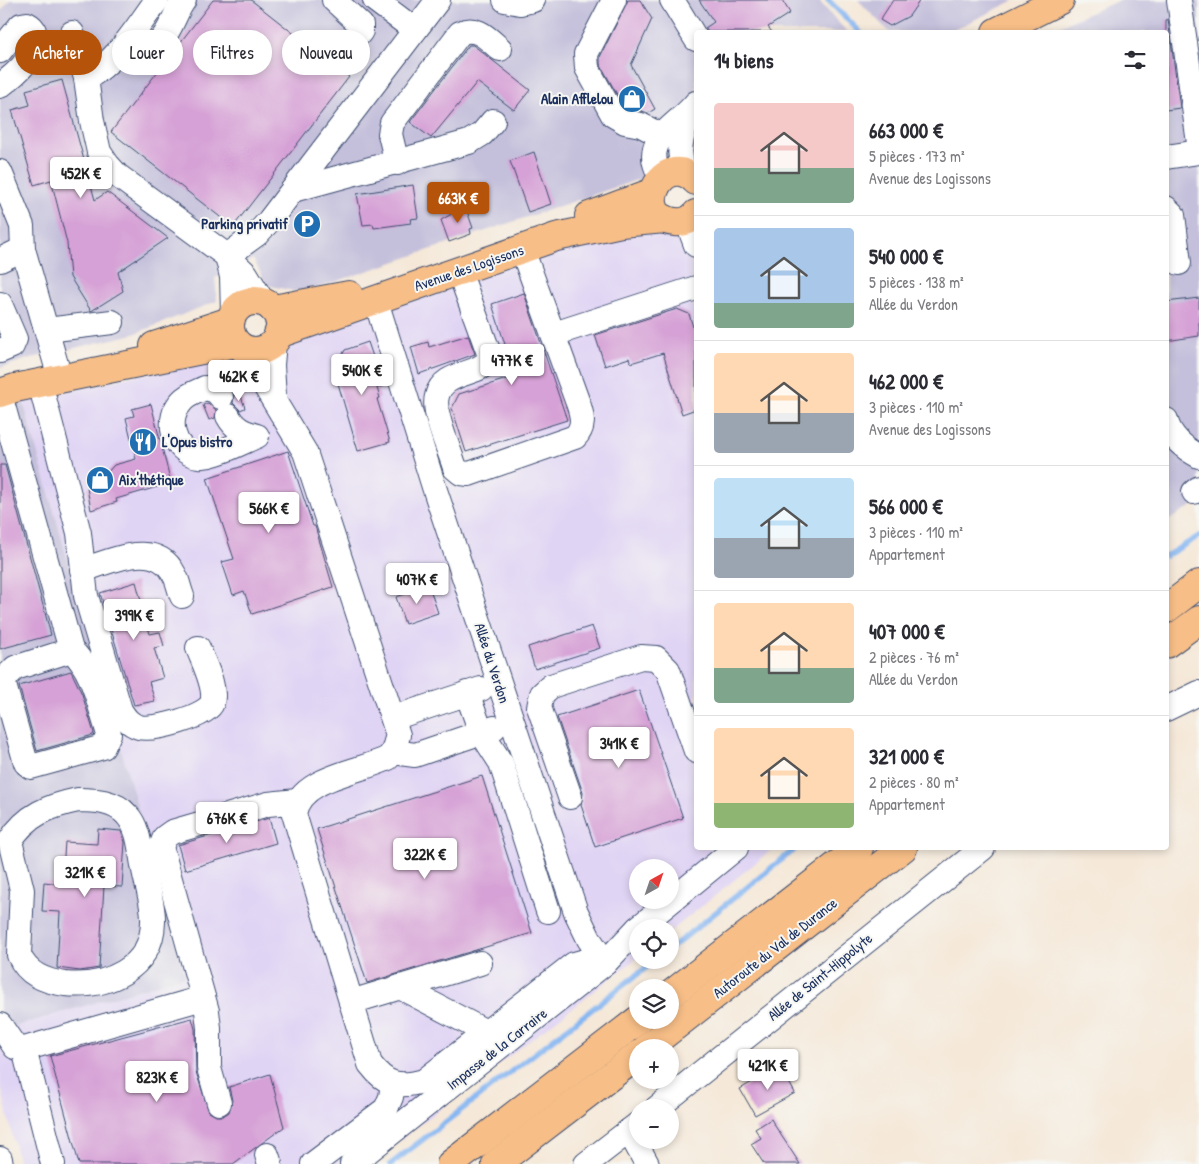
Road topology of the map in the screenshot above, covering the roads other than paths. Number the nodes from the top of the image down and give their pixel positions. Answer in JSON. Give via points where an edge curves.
{"nodes":[{"id":1,"x":157,"y":0,"type":"edge"},
{"id":2,"x":184,"y":0,"type":"edge"},
{"id":3,"x":334,"y":0,"type":"edge"},
{"id":4,"x":375,"y":0,"type":"edge"},
{"id":5,"x":438,"y":0,"type":"edge"},
{"id":6,"x":505,"y":0,"type":"edge"},
{"id":7,"x":533,"y":0,"type":"edge"},
{"id":8,"x":614,"y":0,"type":"edge"},
{"id":9,"x":672,"y":0,"type":"edge"},
{"id":10,"x":1060,"y":0,"type":"edge"},
{"id":11,"x":1179,"y":0,"type":"edge"},
{"id":12,"x":169,"y":30,"type":"edge"},
{"id":13,"x":361,"y":30,"type":"edge"},
{"id":14,"x":415,"y":30,"type":"junction"},
{"id":15,"x":1000,"y":30,"type":"edge"},
{"id":16,"x":694,"y":36,"type":"edge"},
{"id":17,"x":500,"y":49,"type":"dead end"},
{"id":18,"x":0,"y":51,"type":"edge"},
{"id":19,"x":85,"y":75,"type":"edge"},
{"id":20,"x":86,"y":78,"type":"junction"},
{"id":21,"x":0,"y":86,"type":"edge"},
{"id":22,"x":693,"y":107,"type":"edge"},
{"id":23,"x":493,"y":121,"type":"dead end"},
{"id":24,"x":660,"y":136,"type":"junction"},
{"id":25,"x":1199,"y":143,"type":"edge"},
{"id":26,"x":1199,"y":152,"type":"edge"},
{"id":27,"x":1169,"y":156,"type":"edge"},
{"id":28,"x":397,"y":163,"type":"junction"},
{"id":29,"x":0,"y":172,"type":"edge"},
{"id":30,"x":681,"y":180,"type":"edge"},
{"id":31,"x":293,"y":190,"type":"junction"},
{"id":32,"x":1169,"y":211,"type":"edge"},
{"id":33,"x":686,"y":225,"type":"edge"},
{"id":34,"x":23,"y":249,"type":"junction"},
{"id":35,"x":522,"y":249,"type":"junction"},
{"id":36,"x":228,"y":256,"type":"junction"},
{"id":37,"x":0,"y":260,"type":"edge"},
{"id":38,"x":1179,"y":263,"type":"dead end"},
{"id":39,"x":458,"y":272,"type":"junction"},
{"id":40,"x":694,"y":289,"type":"edge"},
{"id":41,"x":376,"y":301,"type":"junction"},
{"id":42,"x":2,"y":313,"type":"edge"},
{"id":43,"x":112,"y":322,"type":"dead end"},
{"id":44,"x":272,"y":322,"type":"junction"},
{"id":45,"x":46,"y":330,"type":"junction"},
{"id":46,"x":236,"y":331,"type":"junction"},
{"id":47,"x":554,"y":334,"type":"junction"},
{"id":48,"x":0,"y":351,"type":"edge"},
{"id":49,"x":57,"y":379,"type":"junction"},
{"id":50,"x":0,"y":394,"type":"edge"},
{"id":51,"x":274,"y":401,"type":"junction"},
{"id":52,"x":288,"y":425,"type":"junction"},
{"id":53,"x":1169,"y":426,"type":"edge"},
{"id":54,"x":4,"y":430,"type":"edge"},
{"id":55,"x":257,"y":436,"type":"junction"},
{"id":56,"x":1199,"y":456,"type":"edge"},
{"id":57,"x":461,"y":473,"type":"junction"},
{"id":58,"x":434,"y":486,"type":"junction"},
{"id":59,"x":82,"y":570,"type":"junction"},
{"id":60,"x":1199,"y":584,"type":"edge"},
{"id":61,"x":182,"y":596,"type":"dead end"},
{"id":62,"x":1169,"y":607,"type":"edge"},
{"id":63,"x":1199,"y":620,"type":"edge"},
{"id":64,"x":1169,"y":642,"type":"edge"},
{"id":65,"x":198,"y":648,"type":"dead end"},
{"id":66,"x":71,"y":650,"type":"junction"},
{"id":67,"x":3,"y":672,"type":"edge"},
{"id":68,"x":499,"y":683,"type":"junction"},
{"id":69,"x":467,"y":693,"type":"junction"},
{"id":70,"x":1199,"y":693,"type":"edge"},
{"id":71,"x":1169,"y":708,"type":"edge"},
{"id":72,"x":394,"y":718,"type":"junction"},
{"id":73,"x":512,"y":722,"type":"junction"},
{"id":74,"x":481,"y":732,"type":"junction"},
{"id":75,"x":694,"y":745,"type":"edge"},
{"id":76,"x":394,"y":752,"type":"junction"},
{"id":77,"x":570,"y":797,"type":"dead end"},
{"id":78,"x":297,"y":801,"type":"junction"},
{"id":79,"x":731,"y":850,"type":"edge"},
{"id":80,"x":856,"y":850,"type":"edge"},
{"id":81,"x":900,"y":850,"type":"edge"},
{"id":82,"x":980,"y":850,"type":"edge"},
{"id":83,"x":6,"y":857,"type":"edge"},
{"id":84,"x":548,"y":911,"type":"dead end"},
{"id":85,"x":649,"y":919,"type":"edge"},
{"id":86,"x":629,"y":938,"type":"edge"},
{"id":87,"x":605,"y":963,"type":"junction"},
{"id":88,"x":480,"y":964,"type":"dead end"},
{"id":89,"x":400,"y":987,"type":"junction"},
{"id":90,"x":679,"y":988,"type":"edge"},
{"id":91,"x":203,"y":998,"type":"junction"},
{"id":92,"x":351,"y":1002,"type":"junction"},
{"id":93,"x":0,"y":1024,"type":"edge"},
{"id":94,"x":629,"y":1027,"type":"edge"},
{"id":95,"x":486,"y":1032,"type":"junction"},
{"id":96,"x":659,"y":1039,"type":"edge"},
{"id":97,"x":24,"y":1048,"type":"junction"},
{"id":98,"x":629,"y":1062,"type":"edge"},
{"id":99,"x":393,"y":1084,"type":"junction"},
{"id":100,"x":669,"y":1099,"type":"edge"},
{"id":101,"x":220,"y":1103,"type":"dead end"},
{"id":102,"x":629,"y":1130,"type":"edge"},
{"id":103,"x":641,"y":1149,"type":"edge"},
{"id":104,"x":0,"y":1159,"type":"edge"},
{"id":105,"x":1,"y":1164,"type":"edge"},
{"id":106,"x":53,"y":1164,"type":"edge"},
{"id":107,"x":313,"y":1164,"type":"edge"},
{"id":108,"x":352,"y":1164,"type":"edge"},
{"id":109,"x":451,"y":1164,"type":"edge"},
{"id":110,"x":496,"y":1164,"type":"edge"},
{"id":111,"x":586,"y":1164,"type":"edge"},
{"id":112,"x":647,"y":1164,"type":"edge"}],
"edges":[{"from":1,"to":20,"type":"street","via":[[111,61]]},
{"from":2,"to":12,"type":"street"},
{"from":3,"to":13,"type":"street","via":[[362,25]]},
{"from":4,"to":14,"type":"street"},
{"from":5,"to":14,"type":"street"},
{"from":6,"to":7,"type":"street","via":[[520,3]]},
{"from":8,"to":24,"type":"street","via":[[586,54],[587,68],[613,114]]},
{"from":9,"to":16,"type":"street"},
{"from":10,"to":15,"type":"main road"},
{"from":11,"to":25,"type":"street"},
{"from":14,"to":31,"type":"street"},
{"from":17,"to":28,"type":"street","via":[[475,30],[460,33],[392,123],[390,134]]},
{"from":18,"to":21,"type":"street","via":[[21,25],[32,27],[35,32],[32,52],[16,74]]},
{"from":19,"to":20,"type":"street"},
{"from":20,"to":36,"type":"street","via":[[99,152],[118,176]]},
{"from":22,"to":24,"type":"street"},
{"from":22,"to":30,"type":"street","via":[[680,143]]},
{"from":23,"to":28,"type":"street","via":[[482,134],[469,142]]},
{"from":24,"to":30,"type":"street","via":[[654,155],[655,169]]},
{"from":26,"to":27,"type":"street"},
{"from":28,"to":31,"type":"street"},
{"from":29,"to":34,"type":"street","via":[[22,226]]},
{"from":30,"to":33,"type":"main road","via":[[655,208]]},
{"from":30,"to":44,"type":"main road","name":"Avenue des Logissons","via":[[566,224]]},
{"from":31,"to":36,"type":"street","via":[[258,234]]},
{"from":32,"to":38,"type":"street","via":[[1173,215]]},
{"from":33,"to":35,"type":"main road","name":"Avenue des Logissons","via":[[597,228]]},
{"from":34,"to":37,"type":"street"},
{"from":34,"to":45,"type":"street"},
{"from":35,"to":39,"type":"main road","name":"Avenue des Logissons"},
{"from":35,"to":47,"type":"street"},
{"from":36,"to":44,"type":"street","via":[[246,274]]},
{"from":36,"to":46,"type":"street"},
{"from":39,"to":41,"type":"main road","name":"Avenue des Logissons"},
{"from":39,"to":57,"type":"street","via":[[490,356],[484,366],[450,378],[437,396],[437,410],[455,468]]},
{"from":40,"to":47,"type":"street"},
{"from":41,"to":44,"type":"main road","name":"Avenue des Logissons"},
{"from":41,"to":58,"type":"street","name":"Allée du Verdon"},
{"from":42,"to":48,"type":"street","via":[[14,343]]},
{"from":43,"to":45,"type":"street"},
{"from":44,"to":46,"type":"main road","via":[[243,304]]},
{"from":44,"to":46,"type":"main road","via":[[269,346],[256,351]]},
{"from":44,"to":51,"type":"street"},
{"from":45,"to":49,"type":"street"},
{"from":46,"to":49,"type":"main road","via":[[201,352]]},
{"from":46,"to":51,"type":"street"},
{"from":47,"to":57,"type":"street","via":[[582,416],[580,432],[575,437],[478,471]]},
{"from":49,"to":50,"type":"main road"},
{"from":49,"to":59,"type":"street","via":[[83,551]]},
{"from":50,"to":54,"type":"street"},
{"from":51,"to":52,"type":"street"},
{"from":52,"to":55,"type":"street"},
{"from":52,"to":72,"type":"street","via":[[311,465]]},
{"from":53,"to":56,"type":"street","via":[[1187,450]]},
{"from":54,"to":66,"type":"street"},
{"from":55,"to":55,"type":"street","via":[[209,455],[198,456],[182,447],[173,434],[175,409],[182,401],[205,388],[216,391],[233,425],[242,432]]},
{"from":57,"to":58,"type":"street","via":[[452,481]]},
{"from":58,"to":68,"type":"street","name":"Allée du Verdon"},
{"from":59,"to":61,"type":"street","via":[[137,553],[152,556],[171,569]]},
{"from":59,"to":65,"type":"street","via":[[86,596],[117,700],[128,722],[150,729],[202,714],[212,705],[214,694]]},
{"from":60,"to":62,"type":"main road"},
{"from":63,"to":64,"type":"main road"},
{"from":66,"to":67,"type":"street"},
{"from":66,"to":67,"type":"street","via":[[88,672],[108,734],[103,747],[31,767],[26,763]]},
{"from":68,"to":69,"type":"street"},
{"from":68,"to":73,"type":"street","name":"Allée du Verdon"},
{"from":69,"to":72,"type":"street"},
{"from":69,"to":74,"type":"street"},
{"from":70,"to":71,"type":"street"},
{"from":72,"to":76,"type":"street","via":[[398,734]]},
{"from":73,"to":74,"type":"street"},
{"from":73,"to":87,"type":"street","name":"Allée du Verdon","via":[[576,912],[588,939]]},
{"from":74,"to":76,"type":"street","via":[[415,755]]},
{"from":74,"to":84,"type":"street","via":[[500,763]]},
{"from":75,"to":77,"type":"street","via":[[668,670],[656,658],[641,657],[551,686],[542,694],[539,707]]},
{"from":76,"to":78,"type":"street","via":[[380,762],[320,783]]},
{"from":78,"to":91,"type":"street","via":[[268,804],[172,832],[165,837],[161,848]]},
{"from":78,"to":92,"type":"street","via":[[294,814]]},
{"from":79,"to":85,"type":"street","name":"Impasse de la Carraire"},
{"from":80,"to":90,"type":"main road","name":"Autoroute du Val de Durance"},
{"from":81,"to":96,"type":"main road","name":"Autoroute du Val de Durance"},
{"from":82,"to":100,"type":"street","name":"Allée de Saint-Hippolyte"},
{"from":83,"to":83,"type":"street","via":[[18,871],[22,890],[19,955],[33,974],[52,982],[78,985],[101,982],[136,964],[146,953],[153,920],[136,829],[127,815],[116,807],[99,800],[78,800],[57,804],[34,814],[18,828]]},
{"from":86,"to":87,"type":"street","name":"Impasse de la Carraire"},
{"from":87,"to":95,"type":"street","via":[[589,960],[574,964]]},
{"from":87,"to":108,"type":"street","name":"Impasse de la Carraire"},
{"from":88,"to":89,"type":"street"},
{"from":89,"to":92,"type":"street"},
{"from":89,"to":95,"type":"street"},
{"from":91,"to":97,"type":"street"},
{"from":91,"to":101,"type":"street","via":[[209,1028],[209,1068]]},
{"from":92,"to":99,"type":"street","via":[[370,1064],[379,1076]]},
{"from":93,"to":97,"type":"street","via":[[15,1048]]},
{"from":94,"to":109,"type":"main road"},
{"from":95,"to":99,"type":"street","via":[[424,1081],[409,1085]]},
{"from":97,"to":106,"type":"street"},
{"from":98,"to":110,"type":"main road"},
{"from":99,"to":107,"type":"street","via":[[386,1109]]},
{"from":102,"to":111,"type":"street"},
{"from":103,"to":112,"type":"street"},
{"from":104,"to":105,"type":"street"}]}
